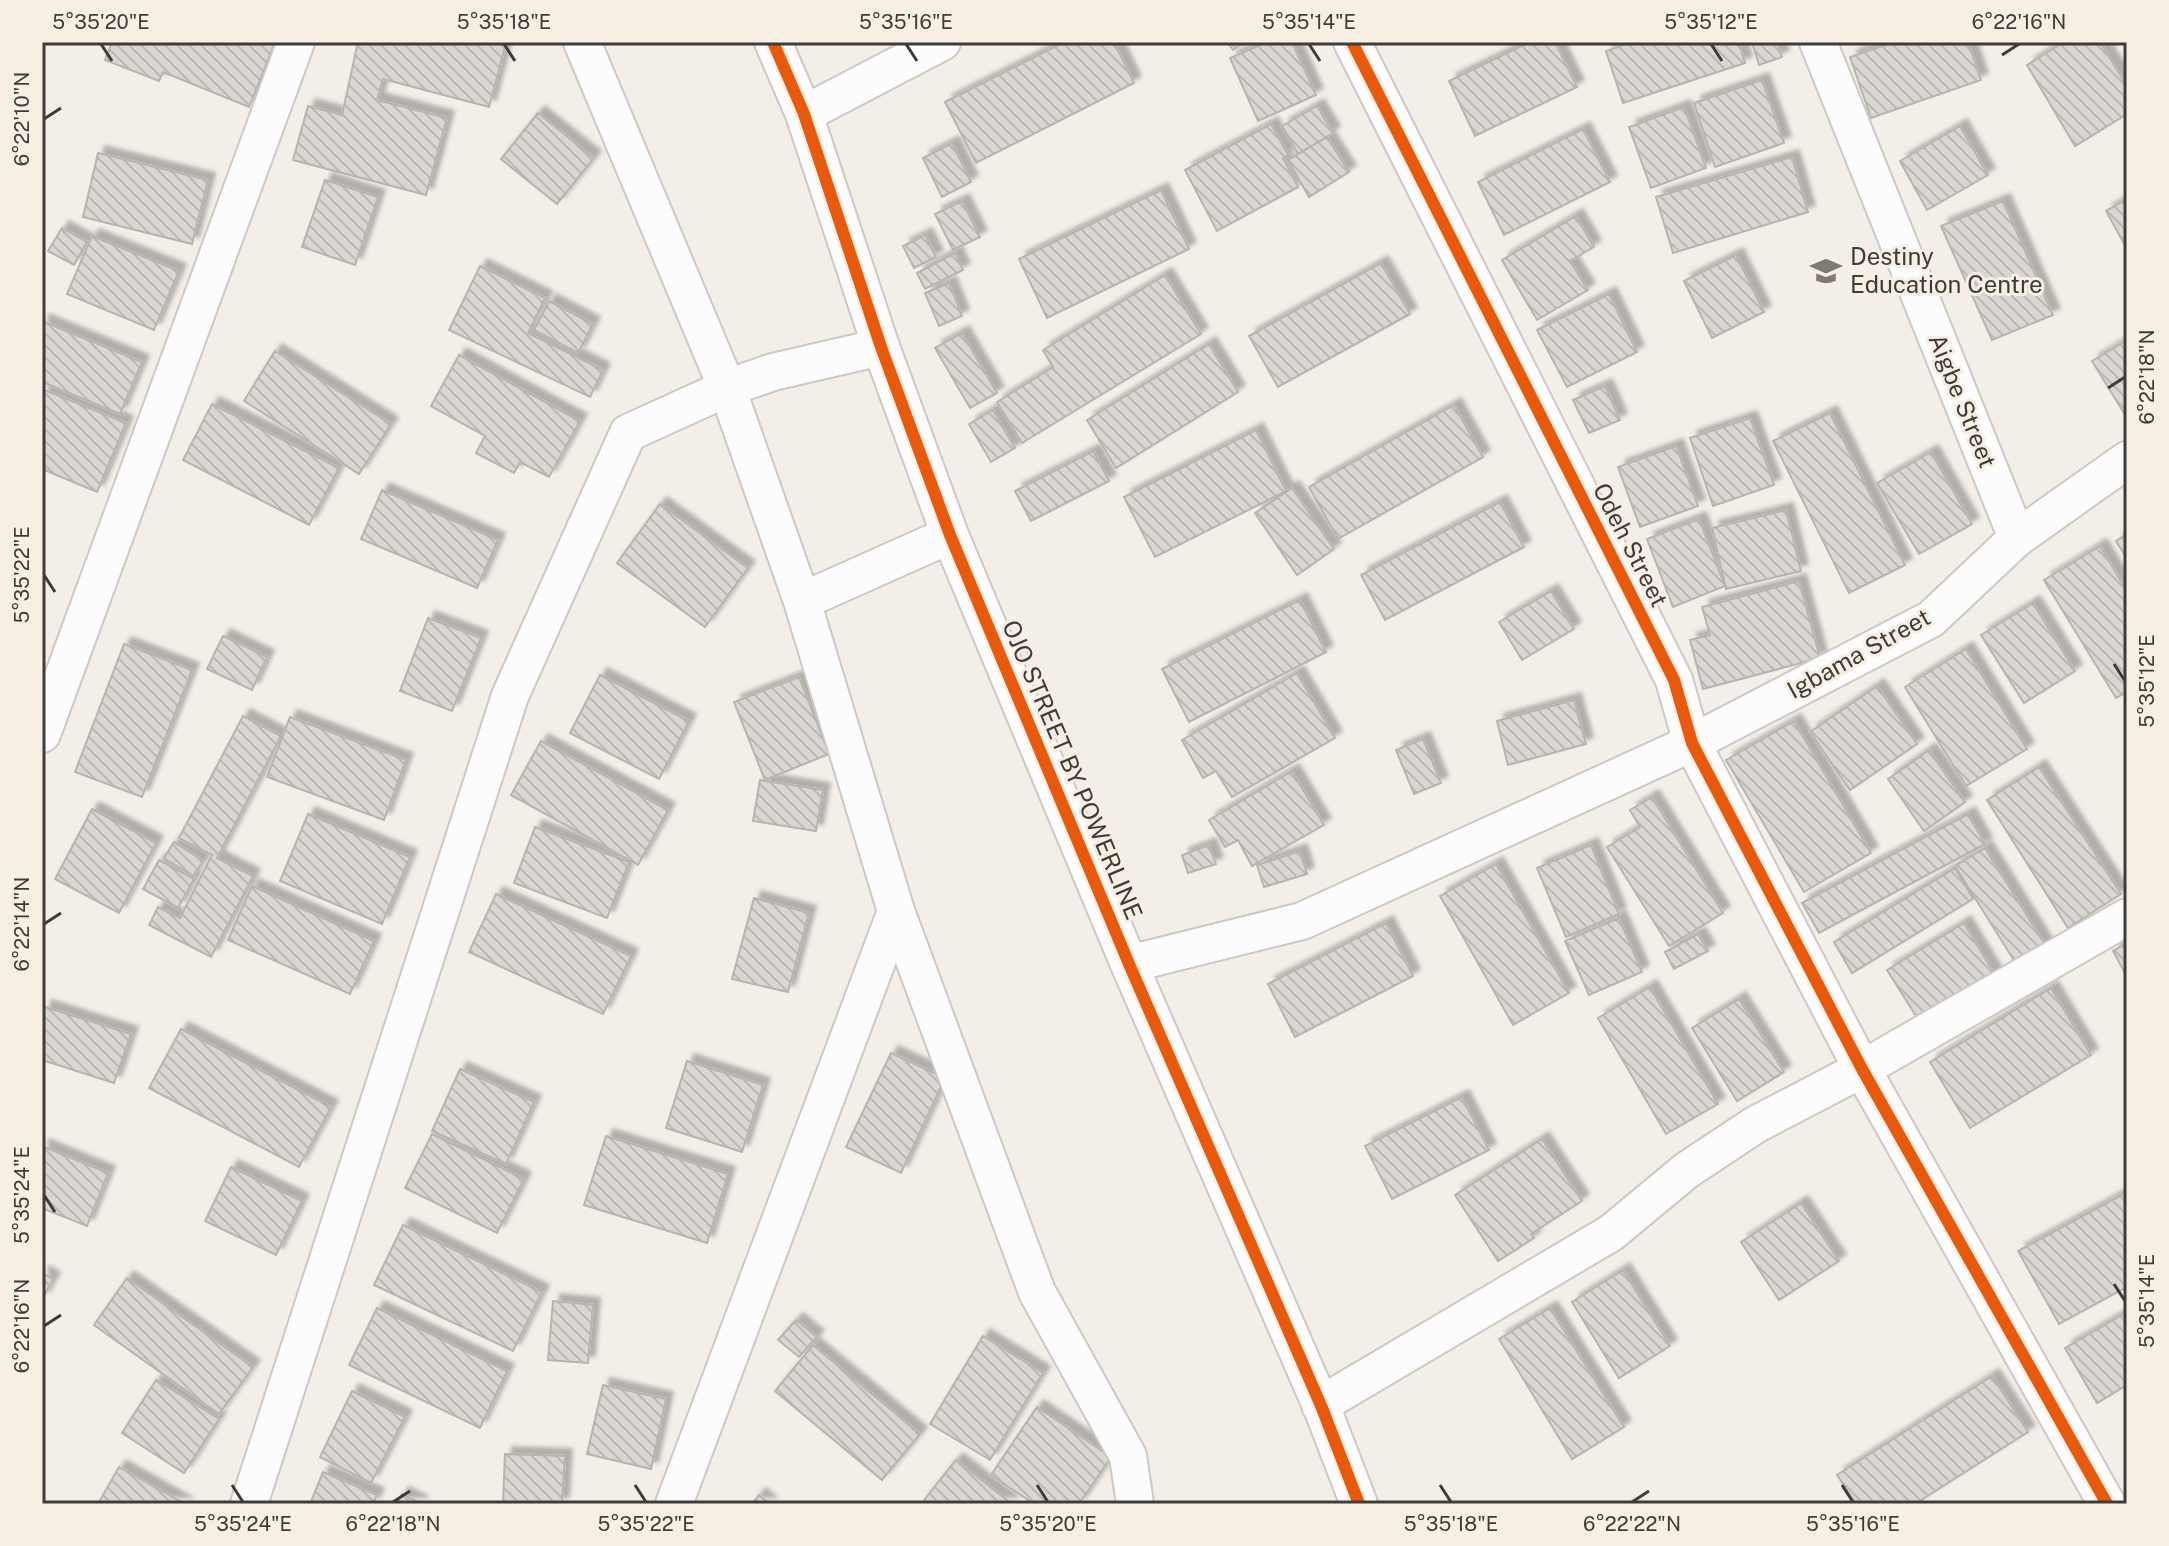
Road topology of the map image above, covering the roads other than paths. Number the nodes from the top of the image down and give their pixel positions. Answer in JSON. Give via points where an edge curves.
{"nodes":[{"id":1,"x":296,"y":42,"type":"edge"},
{"id":2,"x":582,"y":42,"type":"edge"},
{"id":3,"x":773,"y":42,"type":"edge"},
{"id":4,"x":942,"y":42,"type":"edge"},
{"id":5,"x":1352,"y":42,"type":"edge"},
{"id":6,"x":1818,"y":42,"type":"edge"},
{"id":7,"x":804,"y":114,"type":"junction"},
{"id":8,"x":881,"y":347,"type":"junction"},
{"id":9,"x":727,"y":388,"type":"junction"},
{"id":10,"x":2127,"y":460,"type":"edge"},
{"id":11,"x":950,"y":535,"type":"junction"},
{"id":12,"x":2017,"y":538,"type":"junction"},
{"id":13,"x":802,"y":601,"type":"junction"},
{"id":14,"x":42,"y":734,"type":"edge"},
{"id":15,"x":1692,"y":743,"type":"junction"},
{"id":16,"x":896,"y":911,"type":"junction"},
{"id":17,"x":2127,"y":917,"type":"edge"},
{"id":18,"x":1129,"y":964,"type":"junction"},
{"id":19,"x":1862,"y":1069,"type":"junction"},
{"id":20,"x":1320,"y":1405,"type":"junction"},
{"id":21,"x":249,"y":1504,"type":"edge"},
{"id":22,"x":674,"y":1504,"type":"edge"},
{"id":23,"x":1135,"y":1504,"type":"edge"},
{"id":24,"x":1359,"y":1504,"type":"edge"},
{"id":25,"x":2107,"y":1504,"type":"edge"}],
"edges":[{"from":1,"to":14,"type":"street"},
{"from":2,"to":9,"type":"street"},
{"from":3,"to":7,"type":"street","name":"OJO STREET BY POWERLINE"},
{"from":4,"to":7,"type":"street"},
{"from":5,"to":15,"type":"street","name":"Odeh Street","via":[[1674,680]]},
{"from":6,"to":12,"type":"street","name":"Aigbe Street"},
{"from":7,"to":8,"type":"street","name":"OJO STREET BY POWERLINE"},
{"from":8,"to":9,"type":"street"},
{"from":8,"to":11,"type":"street","name":"OJO STREET BY POWERLINE"},
{"from":9,"to":13,"type":"street"},
{"from":9,"to":21,"type":"street","via":[[628,433],[510,696]]},
{"from":10,"to":12,"type":"street","name":"Igbama Street"},
{"from":11,"to":13,"type":"street"},
{"from":11,"to":18,"type":"street","name":"OJO STREET BY POWERLINE"},
{"from":12,"to":15,"type":"street","name":"Igbama Street","via":[[1931,619]]},
{"from":13,"to":16,"type":"street"},
{"from":15,"to":18,"type":"street","name":"Igbama Street","via":[[1302,921]]},
{"from":15,"to":19,"type":"street","name":"Odeh Street"},
{"from":16,"to":22,"type":"street"},
{"from":16,"to":23,"type":"street","via":[[1037,1292],[1128,1456]]},
{"from":17,"to":19,"type":"street"},
{"from":18,"to":20,"type":"street","name":"OJO STREET BY POWERLINE"},
{"from":19,"to":20,"type":"street","via":[[1755,1125],[1687,1170],[1611,1233]]},
{"from":19,"to":25,"type":"street","name":"Odeh Street"},
{"from":20,"to":24,"type":"street","name":"OJO STREET BY POWERLINE"}]}
